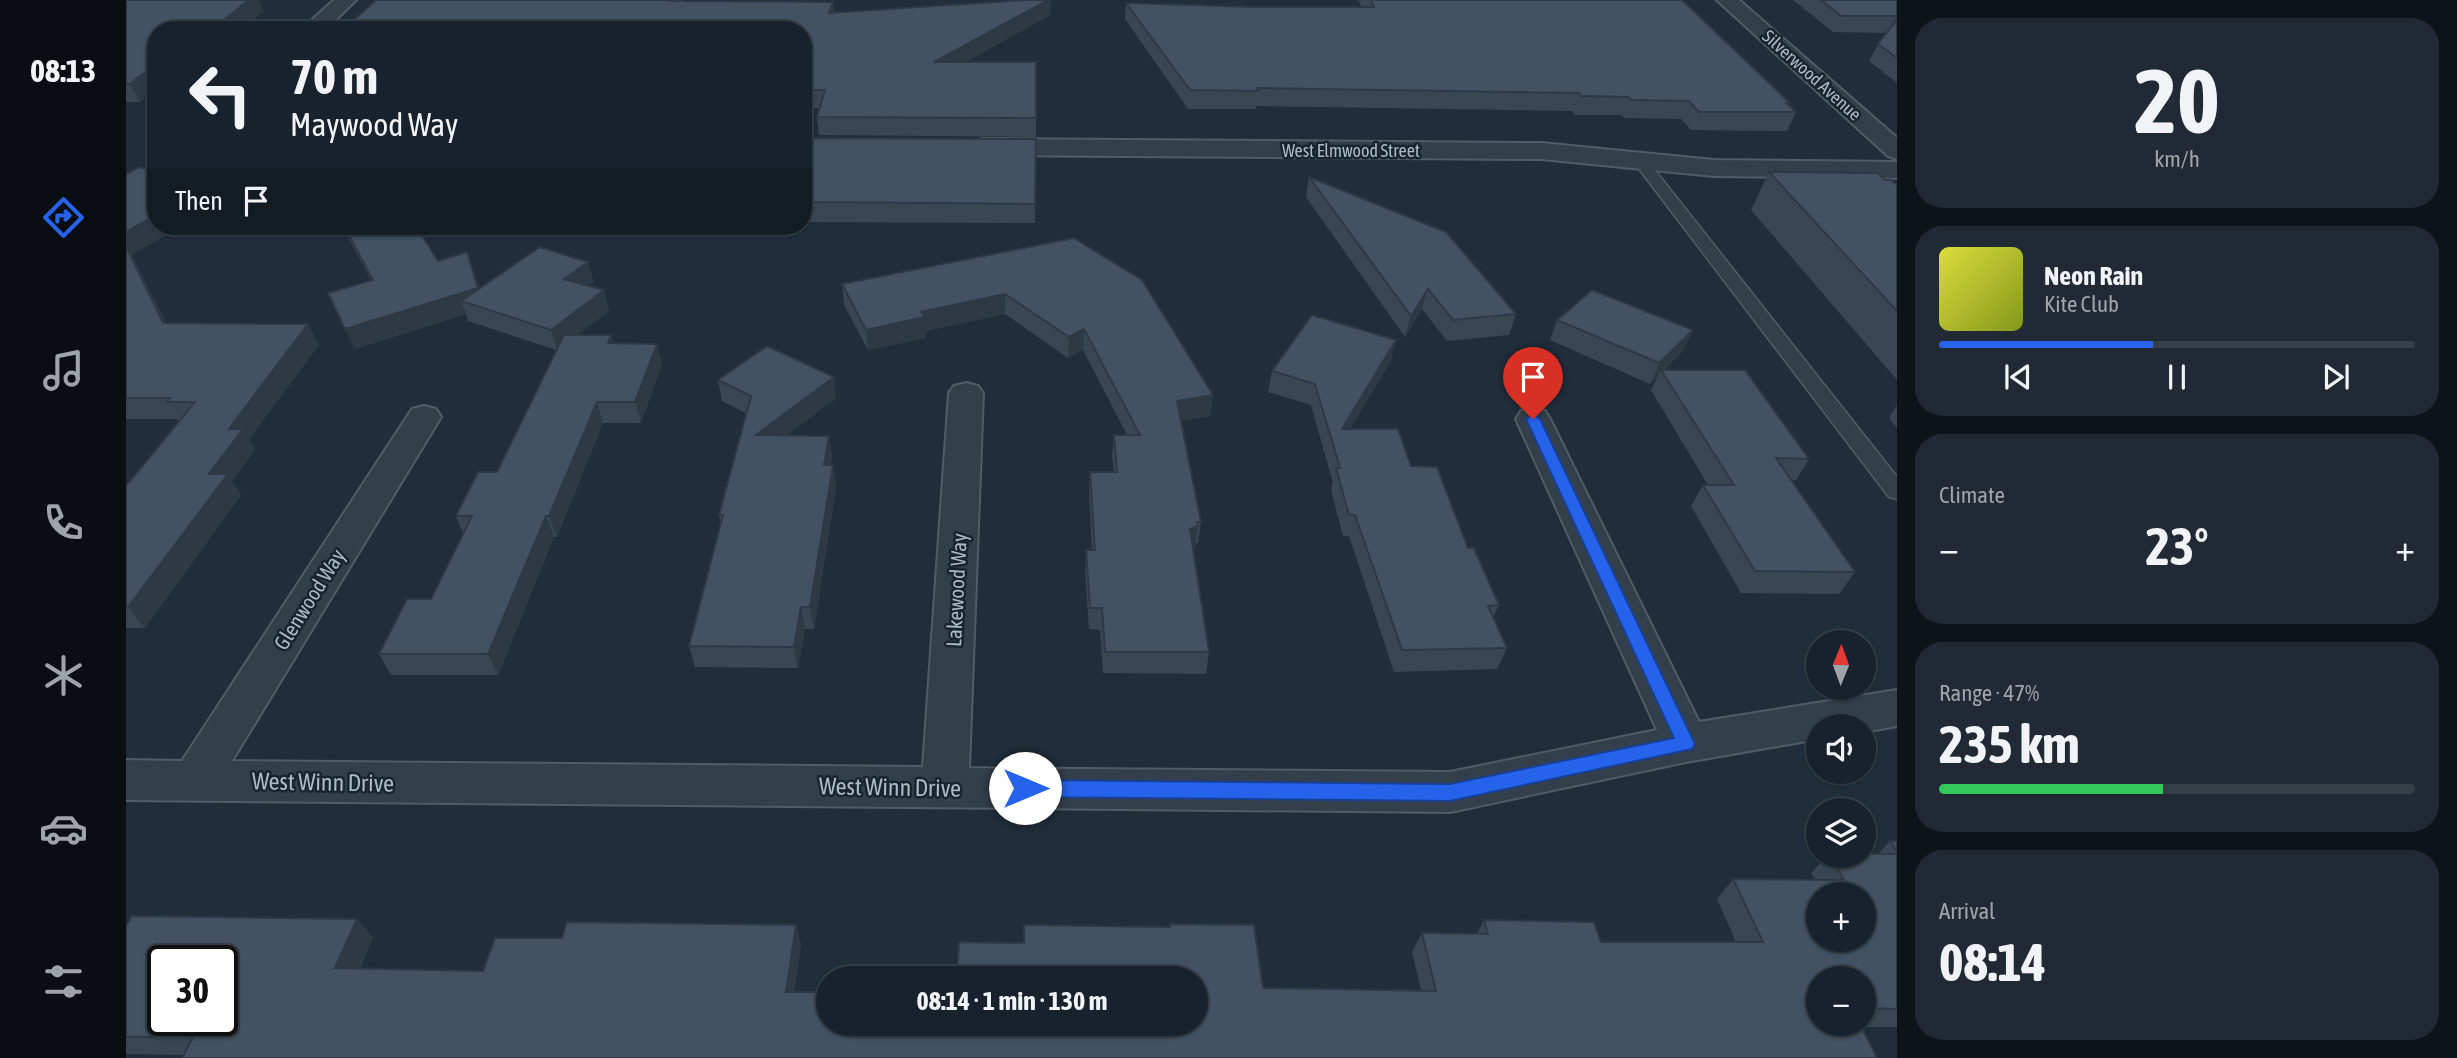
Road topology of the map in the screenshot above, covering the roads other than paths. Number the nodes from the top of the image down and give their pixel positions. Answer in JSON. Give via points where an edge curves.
{"nodes":[{"id":1,"x":346,"y":0,"type":"edge"},
{"id":2,"x":1727,"y":0,"type":"edge"},
{"id":3,"x":322,"y":21,"type":"edge"},
{"id":4,"x":956,"y":147,"type":"edge"},
{"id":5,"x":1897,"y":151,"type":"edge"},
{"id":6,"x":1638,"y":159,"type":"junction"},
{"id":7,"x":1897,"y":170,"type":"edge"},
{"id":8,"x":966,"y":393,"type":"dead end"},
{"id":9,"x":424,"y":417,"type":"dead end"},
{"id":10,"x":1533,"y":419,"type":"dead end"},
{"id":11,"x":1897,"y":492,"type":"edge"},
{"id":12,"x":1897,"y":708,"type":"edge"},
{"id":13,"x":1686,"y":744,"type":"junction"},
{"id":14,"x":126,"y":780,"type":"edge"},
{"id":15,"x":195,"y":781,"type":"junction"},
{"id":16,"x":945,"y":788,"type":"junction"}],
"edges":[{"from":1,"to":3,"type":"street"},
{"from":2,"to":5,"type":"street","name":"Silverwood Avenue"},
{"from":4,"to":6,"type":"street","name":"West Elmwood Street","via":[[1541,151]]},
{"from":6,"to":7,"type":"street","name":"West Elmwood Street","via":[[1714,168]]},
{"from":6,"to":11,"type":"lane"},
{"from":8,"to":16,"type":"street","name":"Lakewood Way"},
{"from":9,"to":15,"type":"street","name":"Glenwood Way"},
{"from":10,"to":13,"type":"street"},
{"from":12,"to":13,"type":"street","name":"West Winn Drive"},
{"from":13,"to":16,"type":"street","name":"West Winn Drive","via":[[1450,792]]},
{"from":14,"to":15,"type":"street","name":"West Winn Drive"},
{"from":15,"to":16,"type":"street","name":"West Winn Drive"}]}
